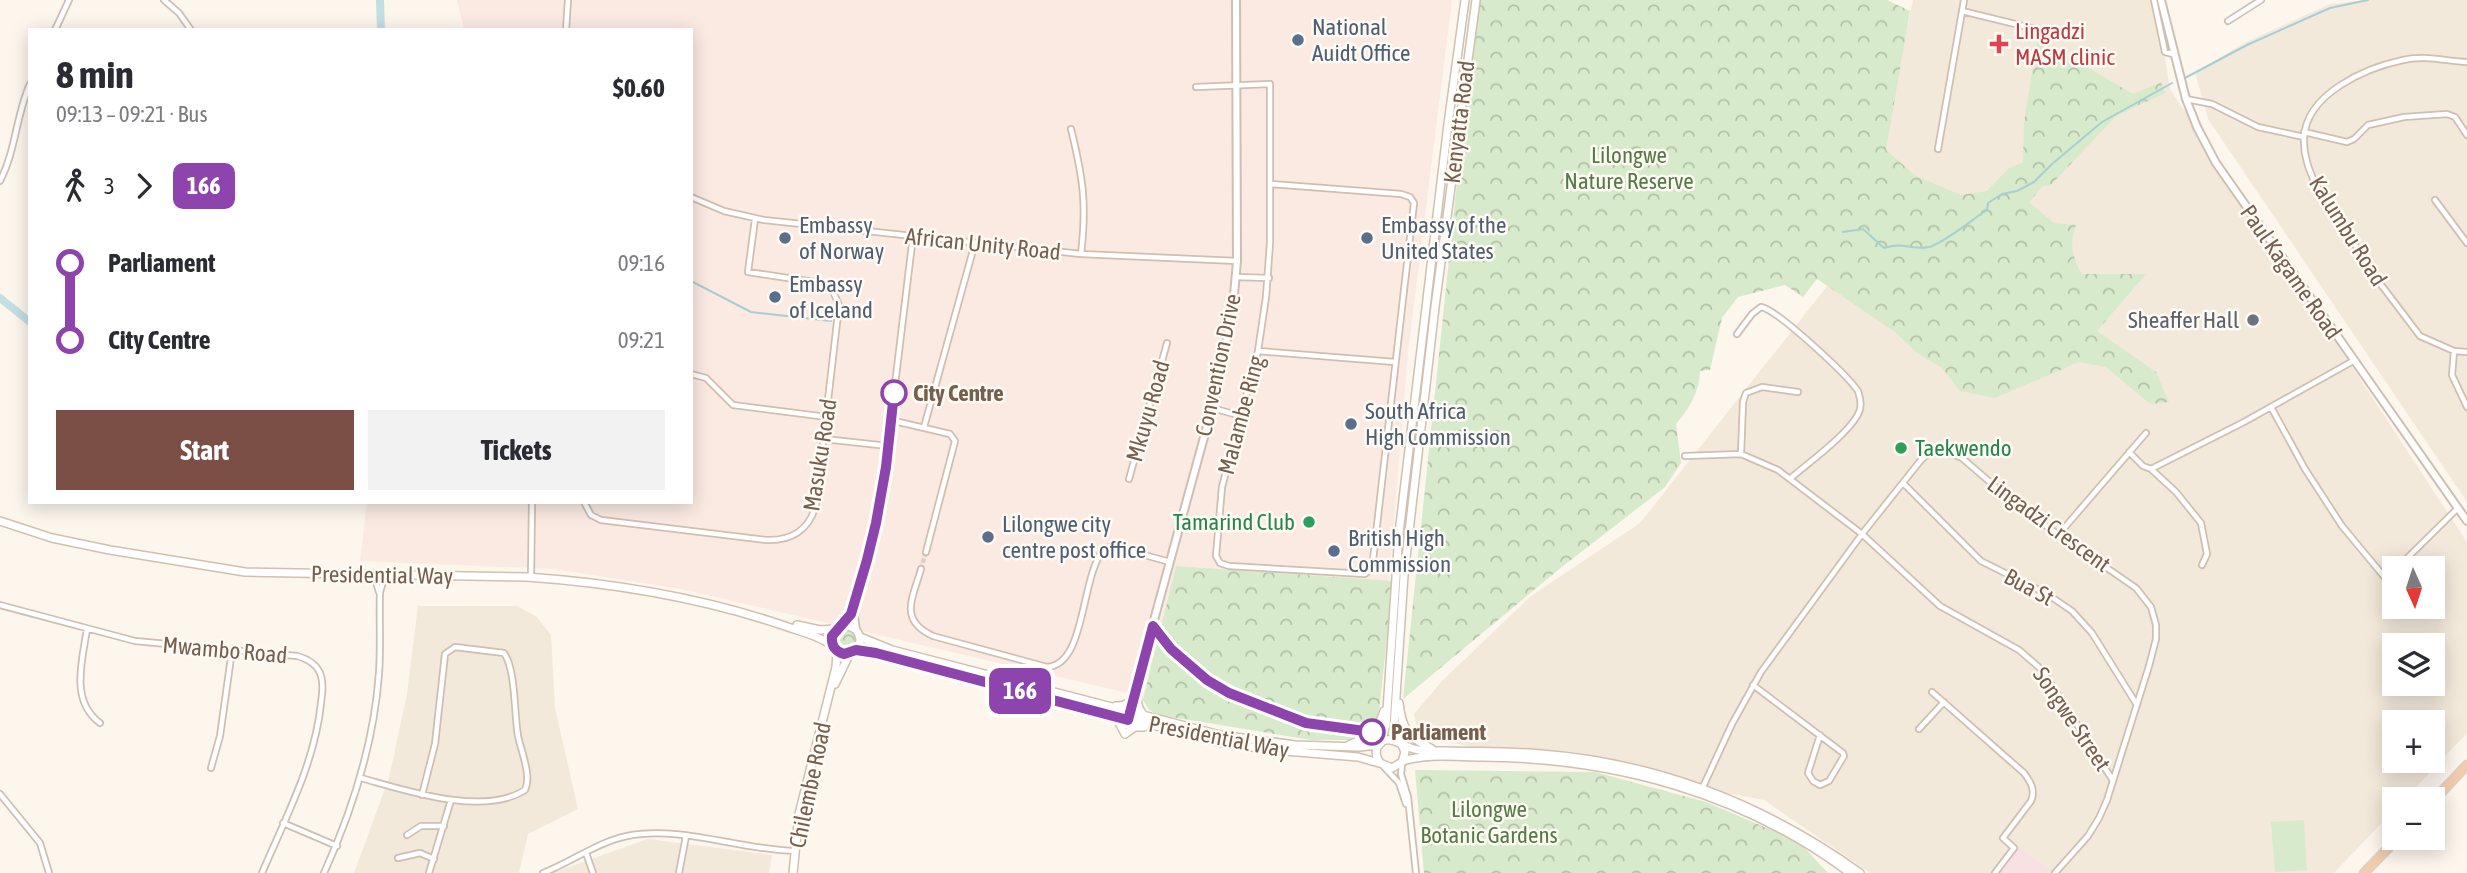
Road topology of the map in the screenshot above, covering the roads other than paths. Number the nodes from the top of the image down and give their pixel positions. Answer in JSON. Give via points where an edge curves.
{"nodes":[{"id":1,"x":69,"y":0,"type":"edge"},
{"id":2,"x":164,"y":0,"type":"edge"},
{"id":3,"x":568,"y":0,"type":"edge"},
{"id":4,"x":1236,"y":0,"type":"edge"},
{"id":5,"x":1465,"y":0,"type":"edge"},
{"id":6,"x":1476,"y":0,"type":"edge"},
{"id":7,"x":1964,"y":0,"type":"edge"},
{"id":8,"x":2154,"y":0,"type":"edge"},
{"id":9,"x":2161,"y":0,"type":"edge"},
{"id":10,"x":2261,"y":0,"type":"edge"},
{"id":11,"x":1962,"y":11,"type":"junction"},
{"id":12,"x":2228,"y":21,"type":"dead end"},
{"id":13,"x":56,"y":28,"type":"edge"},
{"id":14,"x":190,"y":28,"type":"edge"},
{"id":15,"x":566,"y":28,"type":"edge"},
{"id":16,"x":2052,"y":33,"type":"dead end"},
{"id":17,"x":2173,"y":54,"type":"junction"},
{"id":18,"x":2467,"y":62,"type":"edge"},
{"id":19,"x":1237,"y":85,"type":"junction"},
{"id":20,"x":1196,"y":88,"type":"dead end"},
{"id":21,"x":28,"y":90,"type":"edge"},
{"id":22,"x":2186,"y":99,"type":"junction"},
{"id":23,"x":1071,"y":129,"type":"dead end"},
{"id":24,"x":2304,"y":135,"type":"junction"},
{"id":25,"x":2467,"y":135,"type":"edge"},
{"id":26,"x":1938,"y":149,"type":"dead end"},
{"id":27,"x":0,"y":181,"type":"edge"},
{"id":28,"x":1271,"y":184,"type":"junction"},
{"id":29,"x":693,"y":198,"type":"edge"},
{"id":30,"x":2435,"y":200,"type":"dead end"},
{"id":31,"x":755,"y":219,"type":"junction"},
{"id":32,"x":913,"y":236,"type":"junction"},
{"id":33,"x":975,"y":243,"type":"junction"},
{"id":34,"x":2467,"y":243,"type":"edge"},
{"id":35,"x":1081,"y":254,"type":"junction"},
{"id":36,"x":1237,"y":261,"type":"junction"},
{"id":37,"x":1236,"y":277,"type":"junction"},
{"id":38,"x":1269,"y":278,"type":"junction"},
{"id":39,"x":1737,"y":334,"type":"dead end"},
{"id":40,"x":1167,"y":343,"type":"dead end"},
{"id":41,"x":1258,"y":351,"type":"junction"},
{"id":42,"x":2455,"y":351,"type":"junction"},
{"id":43,"x":2467,"y":352,"type":"edge"},
{"id":44,"x":2353,"y":360,"type":"junction"},
{"id":45,"x":1395,"y":362,"type":"junction"},
{"id":46,"x":693,"y":375,"type":"edge"},
{"id":47,"x":1798,"y":392,"type":"dead end"},
{"id":48,"x":2271,"y":407,"type":"junction"},
{"id":49,"x":2467,"y":407,"type":"edge"},
{"id":50,"x":1212,"y":408,"type":"junction"},
{"id":51,"x":827,"y":416,"type":"junction"},
{"id":52,"x":1241,"y":416,"type":"junction"},
{"id":53,"x":890,"y":420,"type":"junction"},
{"id":54,"x":924,"y":427,"type":"junction"},
{"id":55,"x":2146,"y":433,"type":"dead end"},
{"id":56,"x":824,"y":439,"type":"junction"},
{"id":57,"x":888,"y":446,"type":"junction"},
{"id":58,"x":2129,"y":452,"type":"junction"},
{"id":59,"x":1741,"y":454,"type":"junction"},
{"id":60,"x":1685,"y":456,"type":"dead end"},
{"id":61,"x":2151,"y":469,"type":"junction"},
{"id":62,"x":1791,"y":478,"type":"junction"},
{"id":63,"x":1129,"y":479,"type":"dead end"},
{"id":64,"x":1903,"y":483,"type":"junction"},
{"id":65,"x":532,"y":504,"type":"edge"},
{"id":66,"x":585,"y":504,"type":"edge"},
{"id":67,"x":2458,"y":508,"type":"junction"},
{"id":68,"x":0,"y":521,"type":"edge"},
{"id":69,"x":2467,"y":521,"type":"edge"},
{"id":70,"x":1862,"y":534,"type":"junction"},
{"id":71,"x":2059,"y":534,"type":"junction"},
{"id":72,"x":926,"y":552,"type":"tunnel mouth"},
{"id":73,"x":2409,"y":556,"type":"edge"},
{"id":74,"x":1170,"y":562,"type":"junction"},
{"id":75,"x":2202,"y":565,"type":"dead end"},
{"id":76,"x":921,"y":569,"type":"tunnel mouth"},
{"id":77,"x":2382,"y":574,"type":"edge"},
{"id":78,"x":367,"y":575,"type":"junction"},
{"id":79,"x":394,"y":575,"type":"junction"},
{"id":80,"x":531,"y":577,"type":"junction"},
{"id":81,"x":380,"y":592,"type":"junction"},
{"id":82,"x":858,"y":594,"type":"junction"},
{"id":83,"x":0,"y":606,"type":"edge"},
{"id":84,"x":765,"y":620,"type":"junction"},
{"id":85,"x":1153,"y":626,"type":"junction"},
{"id":86,"x":838,"y":628,"type":"junction"},
{"id":87,"x":88,"y":629,"type":"junction"},
{"id":88,"x":858,"y":634,"type":"junction"},
{"id":89,"x":1149,"y":638,"type":"junction"},
{"id":90,"x":834,"y":648,"type":"junction"},
{"id":91,"x":232,"y":650,"type":"junction"},
{"id":92,"x":853,"y":652,"type":"junction"},
{"id":93,"x":1753,"y":685,"type":"junction"},
{"id":94,"x":1138,"y":686,"type":"junction"},
{"id":95,"x":1397,"y":689,"type":"junction"},
{"id":96,"x":1932,"y":692,"type":"dead end"},
{"id":97,"x":1061,"y":694,"type":"junction"},
{"id":98,"x":1388,"y":697,"type":"junction"},
{"id":99,"x":829,"y":698,"type":"junction"},
{"id":100,"x":1944,"y":702,"type":"junction"},
{"id":101,"x":2137,"y":705,"type":"junction"},
{"id":102,"x":1116,"y":716,"type":"junction"},
{"id":103,"x":1129,"y":716,"type":"junction"},
{"id":104,"x":1151,"y":718,"type":"junction"},
{"id":105,"x":100,"y":723,"type":"dead end"},
{"id":106,"x":1919,"y":729,"type":"dead end"},
{"id":107,"x":1372,"y":732,"type":"junction"},
{"id":108,"x":1820,"y":735,"type":"junction"},
{"id":109,"x":1199,"y":737,"type":"junction"},
{"id":110,"x":1380,"y":744,"type":"junction"},
{"id":111,"x":1401,"y":744,"type":"junction"},
{"id":112,"x":1346,"y":747,"type":"junction"},
{"id":113,"x":1436,"y":751,"type":"junction"},
{"id":114,"x":1402,"y":762,"type":"junction"},
{"id":115,"x":1381,"y":764,"type":"junction"},
{"id":116,"x":2467,"y":765,"type":"edge"},
{"id":117,"x":211,"y":768,"type":"dead end"},
{"id":118,"x":361,"y":778,"type":"junction"},
{"id":119,"x":2113,"y":780,"type":"junction"},
{"id":120,"x":2445,"y":788,"type":"edge"},
{"id":121,"x":1702,"y":789,"type":"junction"},
{"id":122,"x":0,"y":794,"type":"edge"},
{"id":123,"x":422,"y":794,"type":"junction"},
{"id":124,"x":452,"y":800,"type":"junction"},
{"id":125,"x":7,"y":801,"type":"junction"},
{"id":126,"x":0,"y":807,"type":"edge"},
{"id":127,"x":1408,"y":808,"type":"junction"},
{"id":128,"x":283,"y":823,"type":"junction"},
{"id":129,"x":444,"y":826,"type":"junction"},
{"id":130,"x":407,"y":835,"type":"dead end"},
{"id":131,"x":687,"y":836,"type":"junction"},
{"id":132,"x":337,"y":846,"type":"junction"},
{"id":133,"x":2386,"y":850,"type":"edge"},
{"id":134,"x":796,"y":851,"type":"junction"},
{"id":135,"x":586,"y":853,"type":"junction"},
{"id":136,"x":398,"y":858,"type":"dead end"},
{"id":137,"x":434,"y":859,"type":"junction"},
{"id":138,"x":2057,"y":871,"type":"edge"},
{"id":139,"x":49,"y":873,"type":"edge"},
{"id":140,"x":262,"y":873,"type":"edge"},
{"id":141,"x":324,"y":873,"type":"edge"},
{"id":142,"x":429,"y":873,"type":"edge"},
{"id":143,"x":543,"y":873,"type":"edge"},
{"id":144,"x":593,"y":873,"type":"edge"},
{"id":145,"x":679,"y":873,"type":"edge"},
{"id":146,"x":793,"y":873,"type":"edge"},
{"id":147,"x":1416,"y":873,"type":"edge"},
{"id":148,"x":1850,"y":873,"type":"edge"},
{"id":149,"x":1860,"y":873,"type":"edge"},
{"id":150,"x":1996,"y":873,"type":"edge"},
{"id":151,"x":2065,"y":873,"type":"edge"},
{"id":152,"x":2364,"y":873,"type":"edge"}],
"edges":[{"from":1,"to":13,"type":"street"},
{"from":2,"to":14,"type":"street"},
{"from":3,"to":15,"type":"street"},
{"from":4,"to":19,"type":"street","name":"Convention Drive"},
{"from":5,"to":98,"type":"main road","name":"Kenyatta Road","via":[[1399,533]]},
{"from":6,"to":95,"type":"main road","name":"Kenyatta Road","via":[[1404,575]]},
{"from":7,"to":11,"type":"street"},
{"from":8,"to":17,"type":"street","via":[[2165,52]]},
{"from":9,"to":17,"type":"street","name":"Paul Kagame Road"},
{"from":10,"to":12,"type":"street"},
{"from":11,"to":16,"type":"street"},
{"from":11,"to":26,"type":"street"},
{"from":17,"to":22,"type":"street","name":"Paul Kagame Road"},
{"from":18,"to":24,"type":"street","via":[[2406,59],[2354,76],[2321,102]]},
{"from":19,"to":20,"type":"street"},
{"from":19,"to":28,"type":"street","name":"Malambe Ring","via":[[1270,84]]},
{"from":19,"to":36,"type":"street","name":"Convention Drive"},
{"from":21,"to":27,"type":"street","via":[[12,155]]},
{"from":22,"to":24,"type":"street","via":[[2207,103],[2258,127]]},
{"from":22,"to":44,"type":"street","name":"Paul Kagame Road","via":[[2217,163]]},
{"from":23,"to":35,"type":"street","via":[[1084,191]]},
{"from":24,"to":25,"type":"street","via":[[2347,142],[2368,125],[2447,114],[2455,117]]},
{"from":24,"to":42,"type":"street","name":"Kalumbu Road","via":[[2305,157],[2316,185],[2382,286],[2420,336]]},
{"from":28,"to":38,"type":"street","name":"Malambe Ring"},
{"from":28,"to":45,"type":"street","name":"Malambe Ring","via":[[1401,194],[1413,200]]},
{"from":29,"to":31,"type":"street","name":"African Unity Road"},
{"from":30,"to":34,"type":"street"},
{"from":31,"to":32,"type":"street","name":"African Unity Road"},
{"from":31,"to":51,"type":"street","name":"Masuku Road","via":[[748,272],[821,283],[831,287],[838,298]]},
{"from":32,"to":33,"type":"street","name":"African Unity Road"},
{"from":32,"to":53,"type":"street"},
{"from":33,"to":35,"type":"street","name":"African Unity Road"},
{"from":33,"to":54,"type":"street"},
{"from":35,"to":36,"type":"street","name":"African Unity Road"},
{"from":36,"to":37,"type":"street","name":"Convention Drive"},
{"from":37,"to":38,"type":"street"},
{"from":37,"to":50,"type":"street","name":"Convention Drive"},
{"from":38,"to":41,"type":"street","name":"Malambe Ring"},
{"from":39,"to":62,"type":"street","via":[[1752,314],[1766,307],[1858,391],[1861,406],[1855,419]]},
{"from":40,"to":63,"type":"street","name":"Mkuyu Road"},
{"from":41,"to":45,"type":"street"},
{"from":41,"to":52,"type":"street","name":"Malambe Ring"},
{"from":42,"to":43,"type":"street","name":"Kalumbu Road"},
{"from":42,"to":49,"type":"street","via":[[2452,375]]},
{"from":44,"to":48,"type":"street"},
{"from":44,"to":67,"type":"street","name":"Paul Kagame Road"},
{"from":45,"to":52,"type":"street","name":"Malambe Ring","via":[[1373,560],[1365,573],[1229,566],[1218,561],[1222,487]]},
{"from":46,"to":51,"type":"street","via":[[706,378],[738,407]]},
{"from":47,"to":59,"type":"street","via":[[1762,387],[1746,393]]},
{"from":48,"to":61,"type":"street"},
{"from":48,"to":77,"type":"street","via":[[2342,526]]},
{"from":50,"to":52,"type":"street"},
{"from":50,"to":74,"type":"street","name":"Convention Drive"},
{"from":51,"to":56,"type":"street","name":"Masuku Road"},
{"from":53,"to":54,"type":"street"},
{"from":53,"to":57,"type":"street"},
{"from":54,"to":72,"type":"street","via":[[950,434],[955,441]]},
{"from":55,"to":58,"type":"street"},
{"from":56,"to":57,"type":"street"},
{"from":56,"to":66,"type":"street","name":"Masuku Road","via":[[814,512],[801,531],[786,539],[607,521],[591,515]]},
{"from":57,"to":82,"type":"street","via":[[876,523]]},
{"from":58,"to":61,"type":"street"},
{"from":58,"to":71,"type":"street"},
{"from":59,"to":60,"type":"street"},
{"from":59,"to":62,"type":"street","name":"Songwe Street"},
{"from":61,"to":75,"type":"street","via":[[2201,523],[2207,554]]},
{"from":62,"to":70,"type":"street","name":"Songwe Street"},
{"from":64,"to":70,"type":"street","name":"Lingadzi Crescent"},
{"from":64,"to":71,"type":"street","name":"Lingadzi Crescent","via":[[1928,454],[1945,451],[1962,458]]},
{"from":64,"to":101,"type":"street","name":"Bua St","via":[[1981,561],[2072,611],[2092,633]]},
{"from":65,"to":80,"type":"street"},
{"from":67,"to":69,"type":"street","name":"Paul Kagame Road"},
{"from":67,"to":73,"type":"street"},
{"from":68,"to":78,"type":"main road","name":"Presidential Way","via":[[52,538],[219,569]]},
{"from":70,"to":93,"type":"street","name":"Lingadzi Crescent"},
{"from":70,"to":119,"type":"street","name":"Songwe Street","via":[[1940,606],[2034,662]]},
{"from":71,"to":101,"type":"street","name":"Lingadzi Crescent","via":[[2124,578],[2151,607],[2156,639]]},
{"from":74,"to":76,"type":"street","via":[[1105,548],[1092,571],[1070,652],[1060,663],[1047,667],[918,628],[910,611]]},
{"from":74,"to":85,"type":"street","name":"Convention Drive"},
{"from":78,"to":79,"type":"main road","name":"Presidential Way"},
{"from":78,"to":81,"type":"street"},
{"from":79,"to":80,"type":"main road","name":"Presidential Way"},
{"from":79,"to":81,"type":"street","via":[[385,579]]},
{"from":80,"to":84,"type":"main road","name":"Presidential Way","via":[[667,595]]},
{"from":81,"to":118,"type":"street","via":[[379,674]]},
{"from":82,"to":86,"type":"street","via":[[851,614]]},
{"from":82,"to":88,"type":"street"},
{"from":83,"to":87,"type":"street","name":"Mwambo Road"},
{"from":84,"to":86,"type":"main road","name":"Presidential Way","via":[[820,630]]},
{"from":84,"to":90,"type":"main road","name":"Presidential Way","via":[[808,633]]},
{"from":85,"to":89,"type":"street","name":"Convention Drive"},
{"from":85,"to":107,"type":"street","via":[[1171,649],[1229,693],[1306,723]]},
{"from":86,"to":88,"type":"main road","via":[[848,626]]},
{"from":86,"to":90,"type":"main road","via":[[832,636]]},
{"from":87,"to":91,"type":"street","name":"Mwambo Road","via":[[146,642]]},
{"from":87,"to":105,"type":"street","via":[[81,693],[85,709]]},
{"from":88,"to":92,"type":"main road"},
{"from":88,"to":97,"type":"main road","name":"Presidential Way","via":[[892,650]]},
{"from":89,"to":94,"type":"street","name":"Convention Drive"},
{"from":89,"to":104,"type":"main road","via":[[1137,701],[1141,713]]},
{"from":90,"to":92,"type":"main road","via":[[844,654]]},
{"from":90,"to":99,"type":"main road","via":[[837,660]]},
{"from":91,"to":117,"type":"street"},
{"from":91,"to":128,"type":"street","name":"Mwambo Road","via":[[303,658],[321,675],[316,736]]},
{"from":92,"to":99,"type":"main road"},
{"from":92,"to":102,"type":"main road","name":"Presidential Way","via":[[876,653]]},
{"from":93,"to":108,"type":"street"},
{"from":93,"to":121,"type":"street","name":"Lingadzi Crescent"},
{"from":94,"to":97,"type":"main road","via":[[1130,702],[1121,706]]},
{"from":94,"to":103,"type":"street","name":"Convention Drive"},
{"from":95,"to":111,"type":"main road","name":"Kenyatta Road","via":[[1394,726]]},
{"from":95,"to":113,"type":"main road","via":[[1407,733]]},
{"from":96,"to":100,"type":"street"},
{"from":97,"to":103,"type":"main road","name":"Presidential Way"},
{"from":98,"to":107,"type":"main road"},
{"from":98,"to":110,"type":"main road","name":"Kenyatta Road","via":[[1386,730]]},
{"from":99,"to":134,"type":"main road","name":"Chilembe Road","via":[[799,814]]},
{"from":100,"to":106,"type":"street"},
{"from":100,"to":150,"type":"street","via":[[2024,773],[2033,791],[2031,801],[2003,838],[2014,848]]},
{"from":101,"to":119,"type":"street","name":"Lingadzi Crescent"},
{"from":102,"to":103,"type":"main road","name":"Presidential Way"},
{"from":102,"to":109,"type":"main road","via":[[1125,734],[1140,727]]},
{"from":103,"to":104,"type":"main road","name":"Presidential Way"},
{"from":103,"to":109,"type":"main road","name":"Presidential Way"},
{"from":104,"to":112,"type":"main road","name":"Presidential Way","via":[[1262,742]]},
{"from":107,"to":112,"type":"main road"},
{"from":108,"to":108,"type":"street","via":[[1844,755],[1829,782],[1820,785],[1808,773]]},
{"from":109,"to":115,"type":"main road","name":"Presidential Way"},
{"from":110,"to":111,"type":"main road","name":"Presidential Way","via":[[1390,740]]},
{"from":110,"to":112,"type":"main road","name":"Presidential Way"},
{"from":110,"to":115,"type":"main road","via":[[1376,755]]},
{"from":111,"to":113,"type":"main road","name":"Presidential Way"},
{"from":111,"to":114,"type":"main road","via":[[1405,752]]},
{"from":113,"to":121,"type":"main road","name":"Presidential Way","via":[[1585,758]]},
{"from":114,"to":115,"type":"main road","name":"Presidential Way","via":[[1392,768]]},
{"from":114,"to":127,"type":"street"},
{"from":114,"to":148,"type":"main road","name":"Presidential Way","via":[[1530,758],[1623,770],[1747,812],[1808,843]]},
{"from":115,"to":127,"type":"street","via":[[1399,783]]},
{"from":116,"to":120,"type":"highway"},
{"from":118,"to":123,"type":"street"},
{"from":118,"to":132,"type":"street"},
{"from":119,"to":138,"type":"street","name":"Lingadzi Crescent","via":[[2095,825]]},
{"from":121,"to":149,"type":"main road","name":"Presidential Way","via":[[1792,828]]},
{"from":122,"to":125,"type":"street"},
{"from":123,"to":124,"type":"street"},
{"from":123,"to":124,"type":"street","via":[[435,744],[444,654],[455,647],[501,652],[510,672],[526,788],[492,800]]},
{"from":124,"to":129,"type":"street"},
{"from":125,"to":126,"type":"street"},
{"from":125,"to":139,"type":"street","via":[[40,843]]},
{"from":127,"to":147,"type":"street"},
{"from":128,"to":132,"type":"street"},
{"from":128,"to":140,"type":"street","name":"Mwambo Road"},
{"from":129,"to":130,"type":"street","via":[[424,825]]},
{"from":129,"to":137,"type":"street"},
{"from":131,"to":134,"type":"street"},
{"from":131,"to":135,"type":"street","via":[[629,835]]},
{"from":131,"to":145,"type":"street"},
{"from":132,"to":141,"type":"street"},
{"from":133,"to":152,"type":"highway"},
{"from":134,"to":146,"type":"main road","name":"Chilembe Road"},
{"from":135,"to":143,"type":"street"},
{"from":135,"to":144,"type":"street"},
{"from":136,"to":137,"type":"street","via":[[420,853]]},
{"from":137,"to":142,"type":"street"},
{"from":138,"to":151,"type":"street"}]}
